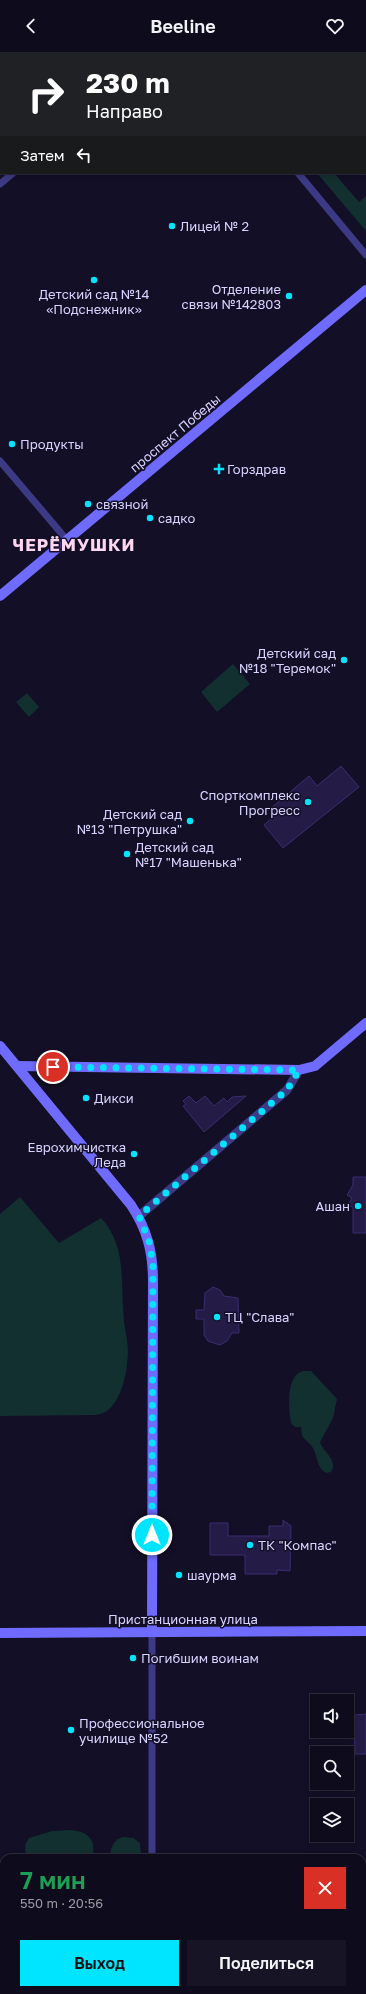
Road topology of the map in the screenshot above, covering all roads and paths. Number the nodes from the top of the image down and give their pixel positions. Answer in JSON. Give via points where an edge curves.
{"nodes":[{"id":1,"x":12,"y":174,"type":"edge"},
{"id":2,"x":299,"y":174,"type":"edge"},
{"id":3,"x":0,"y":184,"type":"edge"},
{"id":4,"x":366,"y":255,"type":"edge"},
{"id":5,"x":366,"y":290,"type":"edge"},
{"id":6,"x":0,"y":461,"type":"edge"},
{"id":7,"x":67,"y":540,"type":"junction"},
{"id":8,"x":0,"y":596,"type":"edge"},
{"id":9,"x":366,"y":1023,"type":"edge"},
{"id":10,"x":0,"y":1046,"type":"edge"},
{"id":11,"x":17,"y":1066,"type":"junction"},
{"id":12,"x":299,"y":1070,"type":"junction"},
{"id":13,"x":139,"y":1216,"type":"junction"},
{"id":14,"x":366,"y":1631,"type":"edge"},
{"id":15,"x":152,"y":1632,"type":"junction"},
{"id":16,"x":0,"y":1633,"type":"edge"},
{"id":17,"x":152,"y":1854,"type":"edge"}],
"edges":[{"from":1,"to":3,"type":"street"},
{"from":2,"to":4,"type":"street"},
{"from":5,"to":7,"type":"main road","name":"проспект Победы"},
{"from":6,"to":7,"type":"street"},
{"from":7,"to":8,"type":"main road","name":"проспект Победы"},
{"from":9,"to":12,"type":"main road","via":[[318,1063]]},
{"from":10,"to":11,"type":"main road"},
{"from":11,"to":12,"type":"main road"},
{"from":11,"to":13,"type":"main road"},
{"from":12,"to":13,"type":"street","via":[[287,1090]]},
{"from":13,"to":15,"type":"main road","via":[[149,1241],[153,1264]]},
{"from":14,"to":15,"type":"main road","name":"Пристанционная улица"},
{"from":15,"to":16,"type":"main road","name":"Пристанционная улица"},
{"from":15,"to":17,"type":"street"}]}
